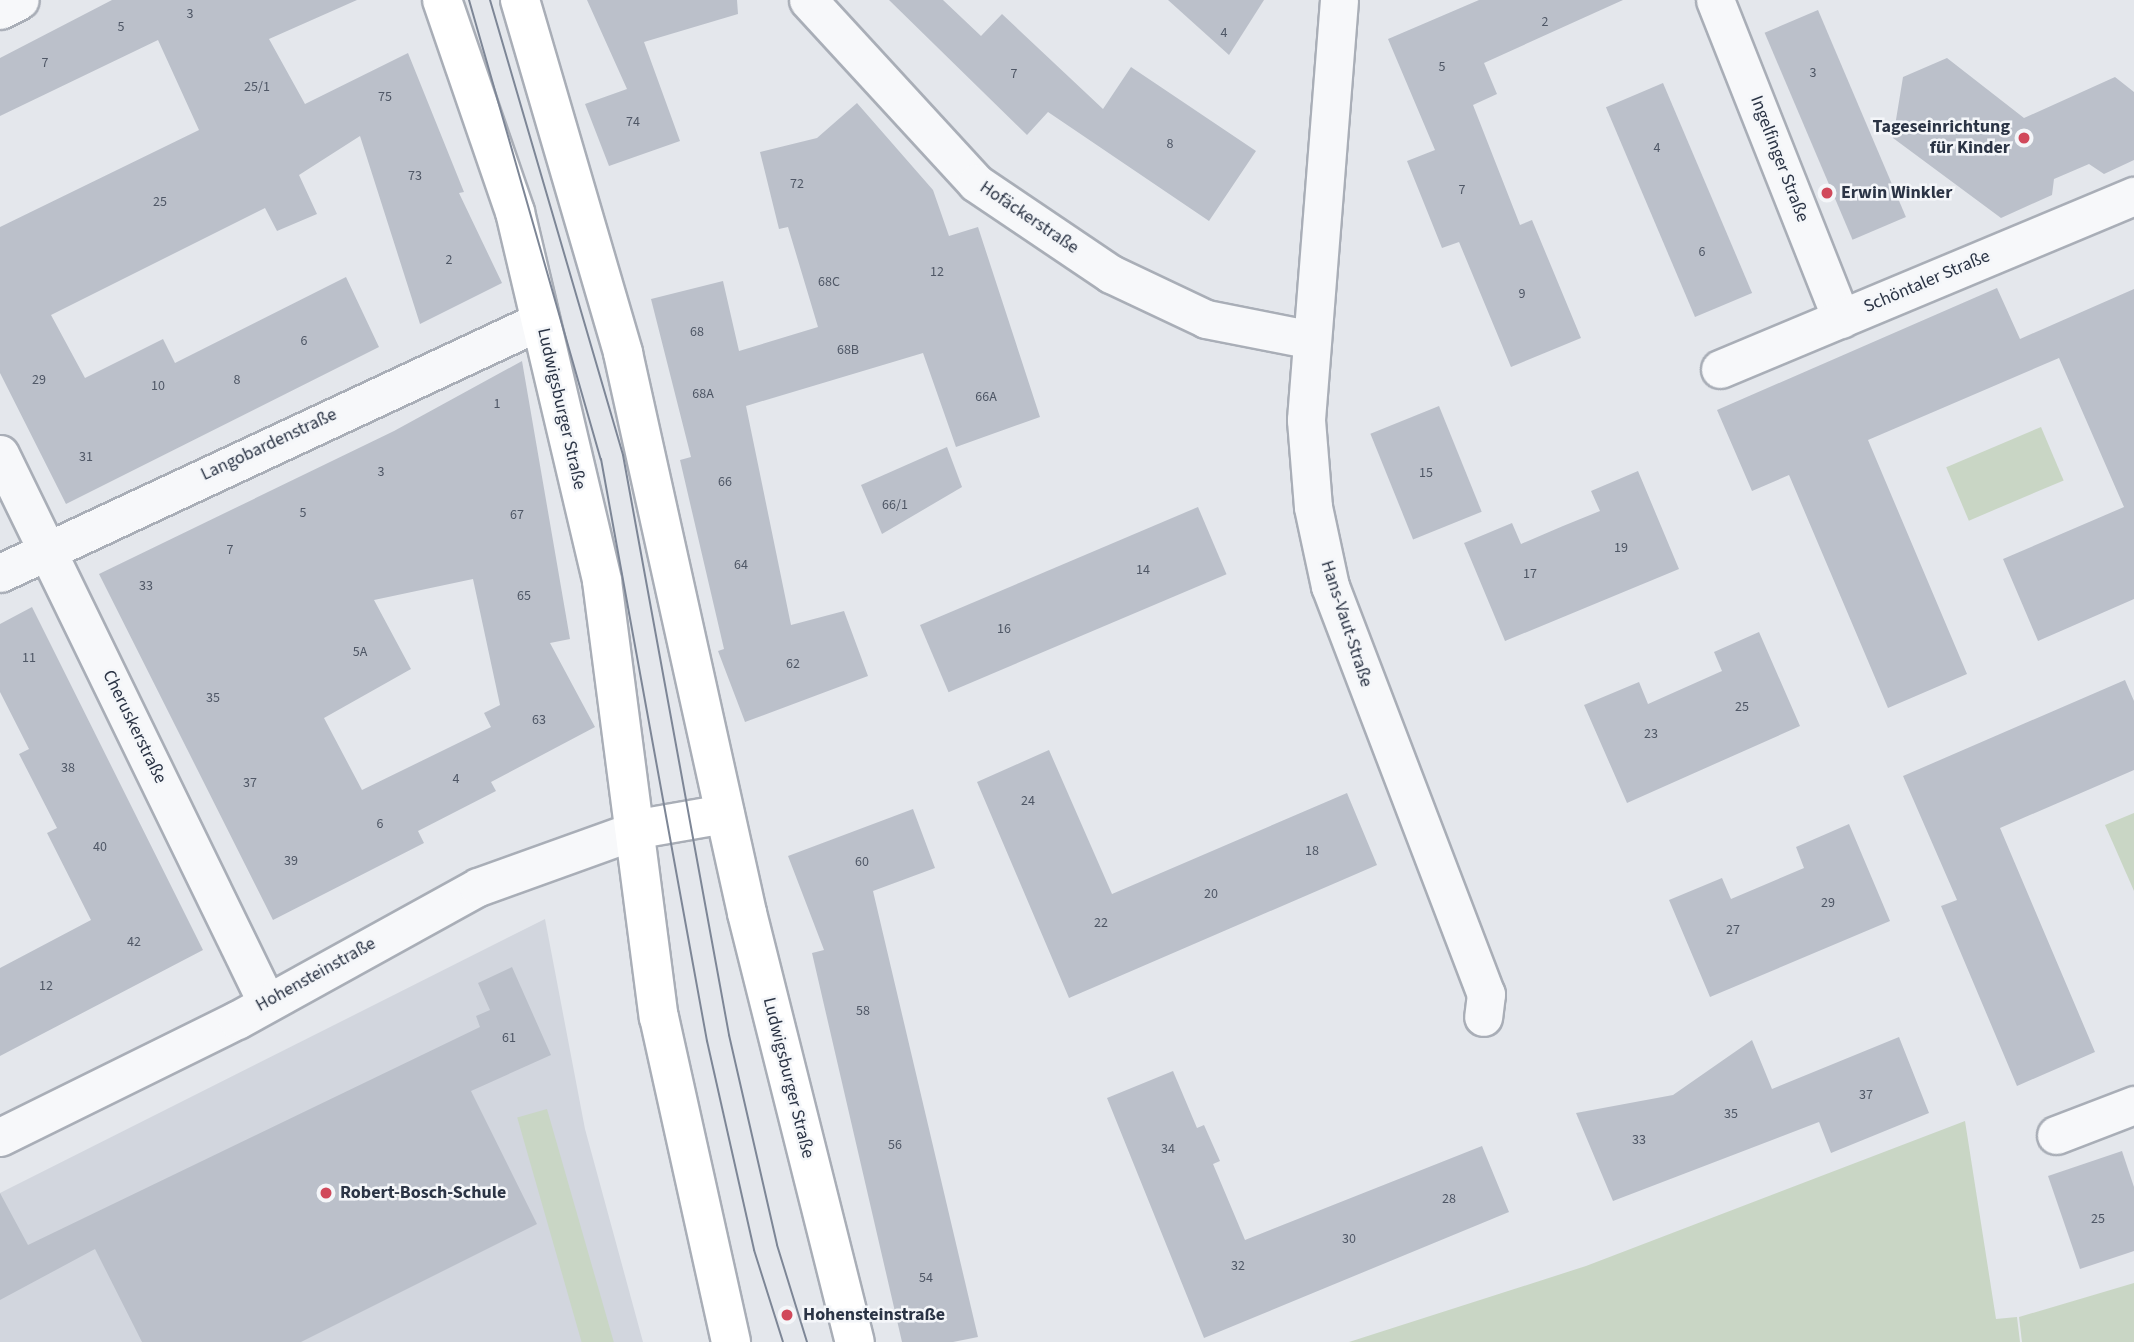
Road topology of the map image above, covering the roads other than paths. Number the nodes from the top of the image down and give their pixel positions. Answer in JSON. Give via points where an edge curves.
{"nodes":[{"id":1,"x":20,"y":0,"type":"edge"},
{"id":2,"x":442,"y":0,"type":"edge"},
{"id":3,"x":520,"y":0,"type":"edge"},
{"id":4,"x":808,"y":0,"type":"edge"},
{"id":5,"x":1339,"y":0,"type":"edge"},
{"id":6,"x":1715,"y":0,"type":"edge"},
{"id":7,"x":0,"y":10,"type":"edge"},
{"id":8,"x":2134,"y":196,"type":"edge"},
{"id":9,"x":1841,"y":318,"type":"junction"},
{"id":10,"x":540,"y":321,"type":"junction"},
{"id":11,"x":1312,"y":340,"type":"junction"},
{"id":12,"x":1720,"y":369,"type":"dead end"},
{"id":13,"x":0,"y":454,"type":"edge"},
{"id":14,"x":48,"y":549,"type":"junction"},
{"id":15,"x":0,"y":573,"type":"edge"},
{"id":16,"x":724,"y":814,"type":"junction"},
{"id":17,"x":639,"y":829,"type":"junction"},
{"id":18,"x":266,"y":1001,"type":"junction"},
{"id":19,"x":1483,"y":1017,"type":"dead end"},
{"id":20,"x":2134,"y":1105,"type":"edge"},
{"id":21,"x":2056,"y":1135,"type":"dead end"},
{"id":22,"x":0,"y":1137,"type":"edge"},
{"id":23,"x":731,"y":1342,"type":"edge"},
{"id":24,"x":855,"y":1342,"type":"edge"}],
"edges":[{"from":1,"to":7,"type":"street"},
{"from":2,"to":10,"type":"main road","name":"Ludwigsburger Straße","via":[[515,212]]},
{"from":3,"to":16,"type":"main road","name":"Ludwigsburger Straße","via":[[623,354]]},
{"from":4,"to":11,"type":"street","name":"Hofäckerstraße","via":[[976,183],[1111,274],[1206,319]]},
{"from":5,"to":11,"type":"street","name":"Hans-Vaut-Straße"},
{"from":6,"to":9,"type":"street","name":"Ingelfinger Straße"},
{"from":8,"to":9,"type":"street","name":"Schöntaler Straße"},
{"from":9,"to":12,"type":"street","name":"Schöntaler Straße"},
{"from":10,"to":14,"type":"street","name":"Langobardenstraße"},
{"from":10,"to":17,"type":"main road","name":"Ludwigsburger Straße","via":[[602,581]]},
{"from":11,"to":19,"type":"street","name":"Hans-Vaut-Straße","via":[[1306,420],[1313,507],[1330,586],[1482,982]]},
{"from":13,"to":14,"type":"street","name":"Cheruskerstraße"},
{"from":14,"to":15,"type":"street","name":"Langobardenstraße"},
{"from":14,"to":18,"type":"street","name":"Cheruskerstraße"},
{"from":16,"to":17,"type":"main road"},
{"from":16,"to":24,"type":"main road","name":"Ludwigsburger Straße"},
{"from":17,"to":18,"type":"street","name":"Hohensteinstraße","via":[[488,882]]},
{"from":17,"to":23,"type":"main road","name":"Ludwigsburger Straße","via":[[662,1030]]},
{"from":18,"to":22,"type":"street","name":"Hohensteinstraße"},
{"from":20,"to":21,"type":"street"}]}
